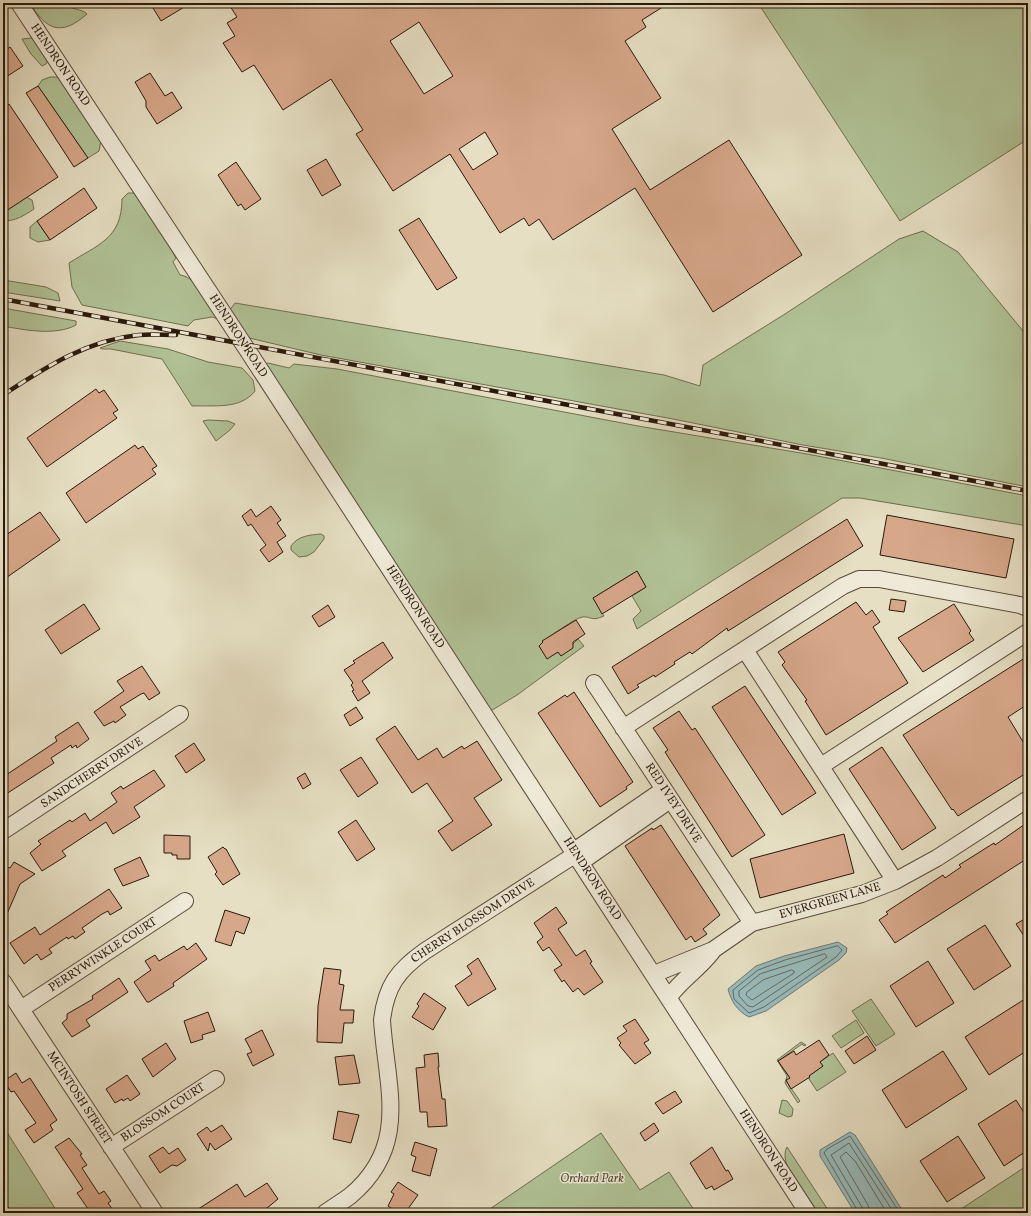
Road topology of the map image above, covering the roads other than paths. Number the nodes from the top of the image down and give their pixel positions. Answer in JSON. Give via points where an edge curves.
{"nodes":[{"id":1,"x":19,"y":3,"type":"edge"},
{"id":2,"x":1028,"y":608,"type":"edge"},
{"id":3,"x":1028,"y":632,"type":"edge"},
{"id":4,"x":745,"y":650,"type":"junction"},
{"id":5,"x":594,"y":683,"type":"dead end"},
{"id":6,"x":180,"y":714,"type":"dead end"},
{"id":7,"x":623,"y":728,"type":"junction"},
{"id":8,"x":820,"y":766,"type":"junction"},
{"id":9,"x":667,"y":795,"type":"junction"},
{"id":10,"x":1028,"y":799,"type":"edge"},
{"id":11,"x":3,"y":831,"type":"edge"},
{"id":12,"x":577,"y":856,"type":"junction"},
{"id":13,"x":895,"y":882,"type":"junction"},
{"id":14,"x":185,"y":901,"type":"dead end"},
{"id":15,"x":752,"y":923,"type":"junction"},
{"id":16,"x":713,"y":950,"type":"junction"},
{"id":17,"x":654,"y":974,"type":"junction"},
{"id":18,"x":3,"y":982,"type":"edge"},
{"id":19,"x":669,"y":997,"type":"junction"},
{"id":20,"x":21,"y":1009,"type":"junction"},
{"id":21,"x":216,"y":1079,"type":"dead end"},
{"id":22,"x":111,"y":1147,"type":"junction"},
{"id":23,"x":155,"y":1213,"type":"edge"},
{"id":24,"x":324,"y":1213,"type":"edge"},
{"id":25,"x":808,"y":1213,"type":"edge"}],
"edges":[{"from":1,"to":12,"type":"street","name":"HENDRON ROAD"},
{"from":2,"to":4,"type":"street","via":[[879,579],[859,579],[843,586]]},
{"from":3,"to":8,"type":"street"},
{"from":4,"to":7,"type":"street"},
{"from":4,"to":8,"type":"street"},
{"from":5,"to":7,"type":"street","name":"RED IVEY DRIVE"},
{"from":6,"to":11,"type":"street","name":"SANDCHERRY DRIVE"},
{"from":7,"to":9,"type":"street","name":"RED IVEY DRIVE"},
{"from":8,"to":13,"type":"street"},
{"from":9,"to":12,"type":"street","name":"CHERRY BLOSSOM DRIVE"},
{"from":9,"to":15,"type":"street","name":"RED IVEY DRIVE"},
{"from":10,"to":13,"type":"street","name":"EVERGREEN LANE"},
{"from":12,"to":17,"type":"street","name":"HENDRON ROAD"},
{"from":12,"to":24,"type":"street","name":"CHERRY BLOSSOM DRIVE","via":[[425,951],[403,968],[387,993],[382,1020],[392,1112],[386,1143],[380,1158],[363,1184],[349,1197]]},
{"from":13,"to":15,"type":"street","name":"EVERGREEN LANE","via":[[862,894]]},
{"from":14,"to":20,"type":"street","name":"PERRYWINKLE COURT"},
{"from":15,"to":16,"type":"street","name":"EVERGREEN LANE"},
{"from":16,"to":17,"type":"street","name":"EVERGREEN LANE"},
{"from":16,"to":19,"type":"street","name":"EVERGREEN LANE"},
{"from":17,"to":19,"type":"street","name":"HENDRON ROAD"},
{"from":18,"to":20,"type":"street","name":"MCINTOSH STREET"},
{"from":19,"to":25,"type":"street","name":"HENDRON ROAD"},
{"from":20,"to":22,"type":"street","name":"MCINTOSH STREET"},
{"from":21,"to":22,"type":"street","name":"BLOSSOM COURT"},
{"from":22,"to":23,"type":"street","name":"MCINTOSH STREET"}]}
